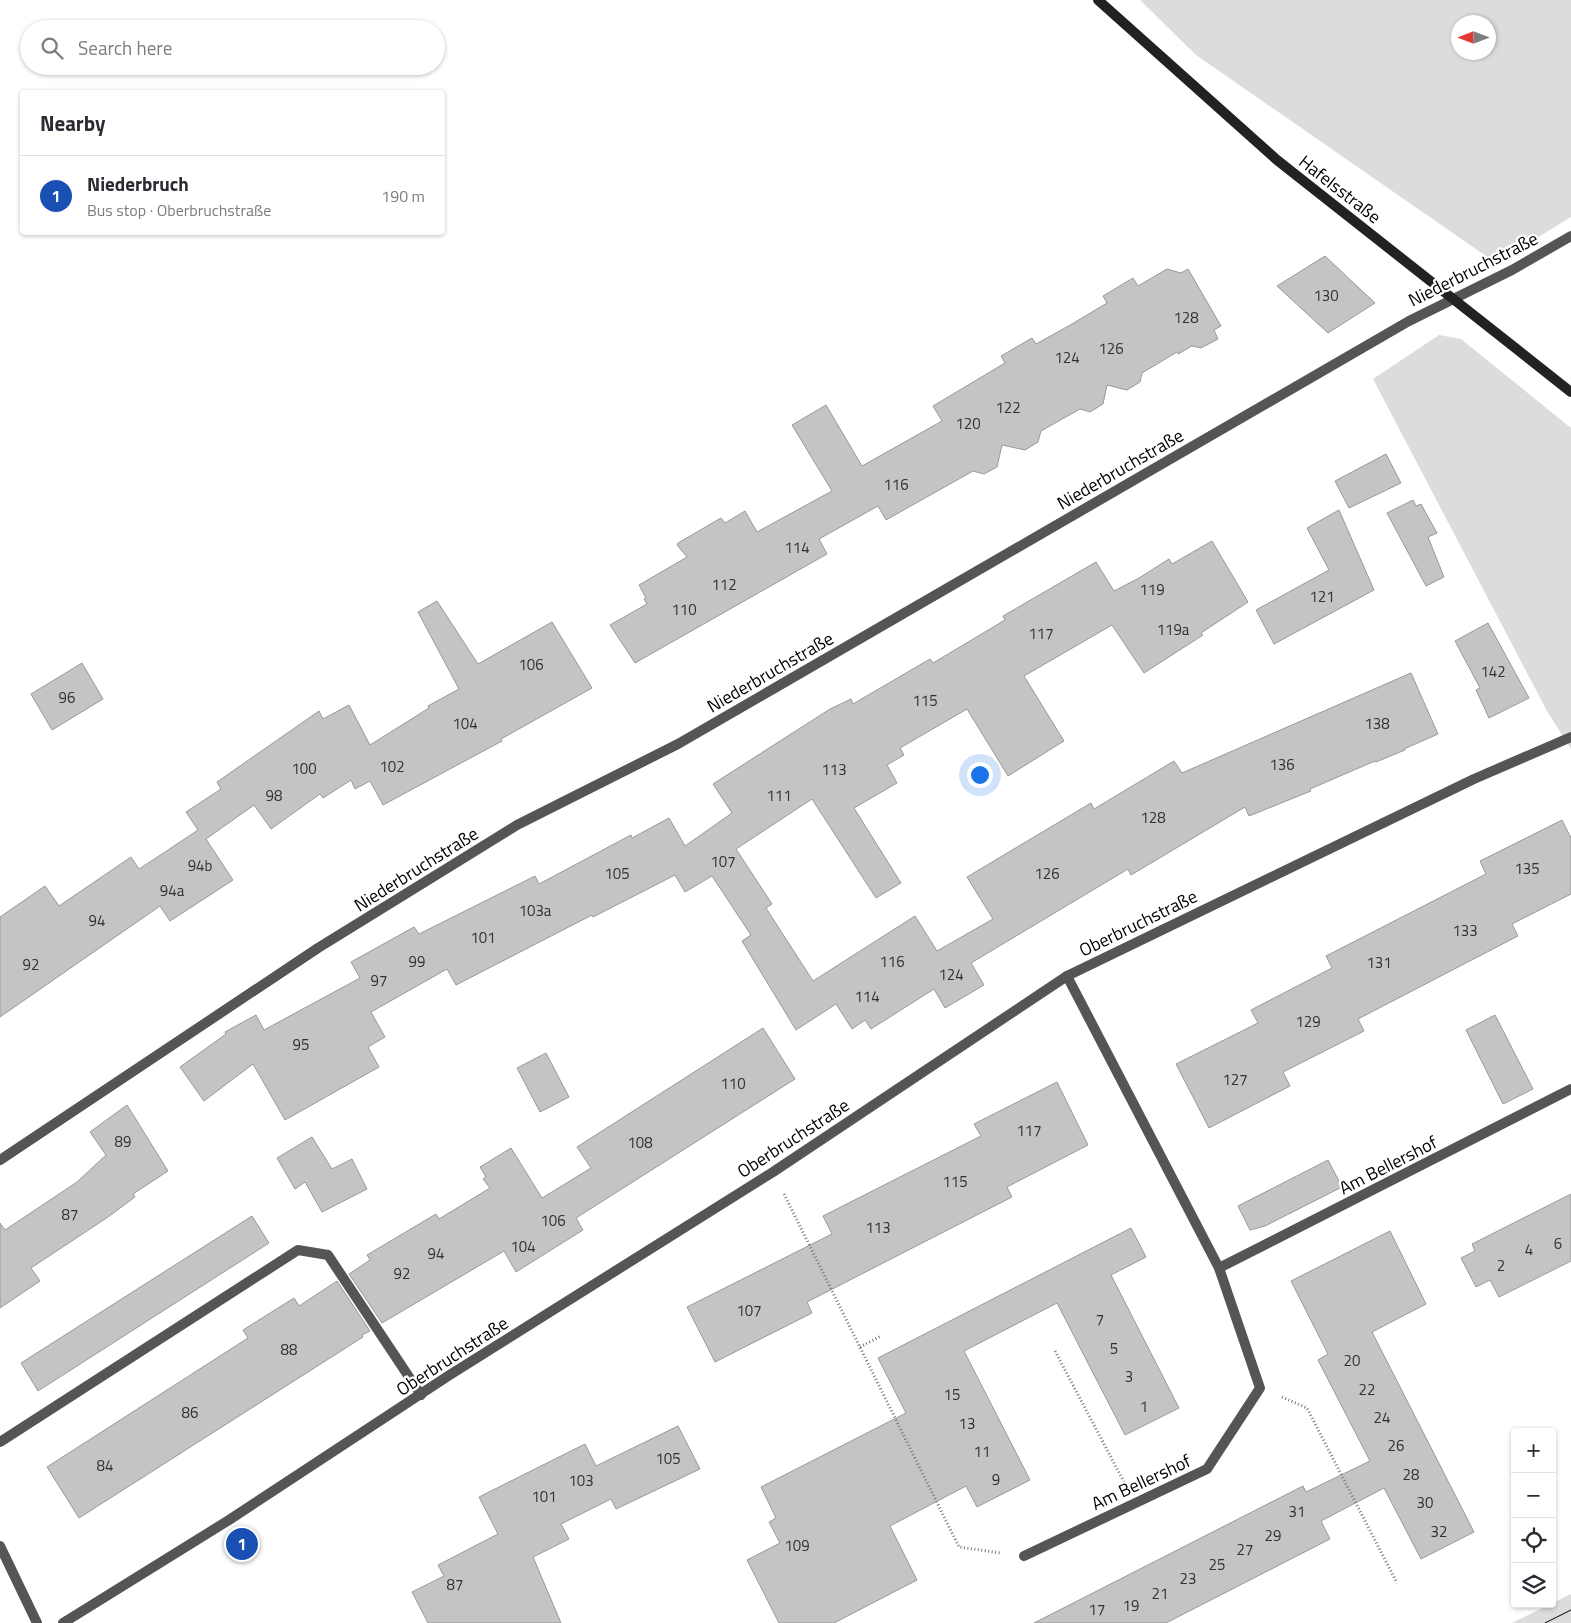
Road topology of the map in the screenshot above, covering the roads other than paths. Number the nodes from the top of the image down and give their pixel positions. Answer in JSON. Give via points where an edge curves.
{"nodes":[{"id":1,"x":1098,"y":0,"type":"edge"},
{"id":2,"x":1571,"y":236,"type":"edge"},
{"id":3,"x":1454,"y":298,"type":"junction"},
{"id":4,"x":1571,"y":392,"type":"edge"},
{"id":5,"x":1571,"y":737,"type":"edge"},
{"id":6,"x":1067,"y":976,"type":"junction"},
{"id":7,"x":1571,"y":1089,"type":"edge"},
{"id":8,"x":0,"y":1160,"type":"edge"},
{"id":9,"x":1219,"y":1268,"type":"junction"},
{"id":10,"x":421,"y":1395,"type":"junction"},
{"id":11,"x":0,"y":1442,"type":"edge"},
{"id":12,"x":0,"y":1546,"type":"edge"},
{"id":13,"x":1024,"y":1556,"type":"road end"},
{"id":14,"x":37,"y":1623,"type":"edge"},
{"id":15,"x":63,"y":1623,"type":"edge"}],
"edges":[{"from":1,"to":3,"type":"main road","name":"Hafelsstraße","via":[[1277,160]]},
{"from":2,"to":3,"type":"street","name":"Niederbruchstraße"},
{"from":3,"to":4,"type":"main road","name":"Hafelsstraße"},
{"from":3,"to":8,"type":"street","name":"Niederbruchstraße","via":[[1408,321],[678,744],[517,826],[318,948]]},
{"from":5,"to":6,"type":"street","name":"Oberbruchstraße","via":[[1474,779]]},
{"from":6,"to":9,"type":"street"},
{"from":6,"to":10,"type":"street","name":"Oberbruchstraße","via":[[773,1172]]},
{"from":7,"to":9,"type":"street","name":"Am Bellershof"},
{"from":9,"to":13,"type":"street","name":"Am Bellershof","via":[[1260,1388],[1208,1469]]},
{"from":10,"to":11,"type":"street","via":[[328,1255],[298,1250]]},
{"from":10,"to":15,"type":"street","name":"Oberbruchstraße"},
{"from":12,"to":14,"type":"street"}]}
